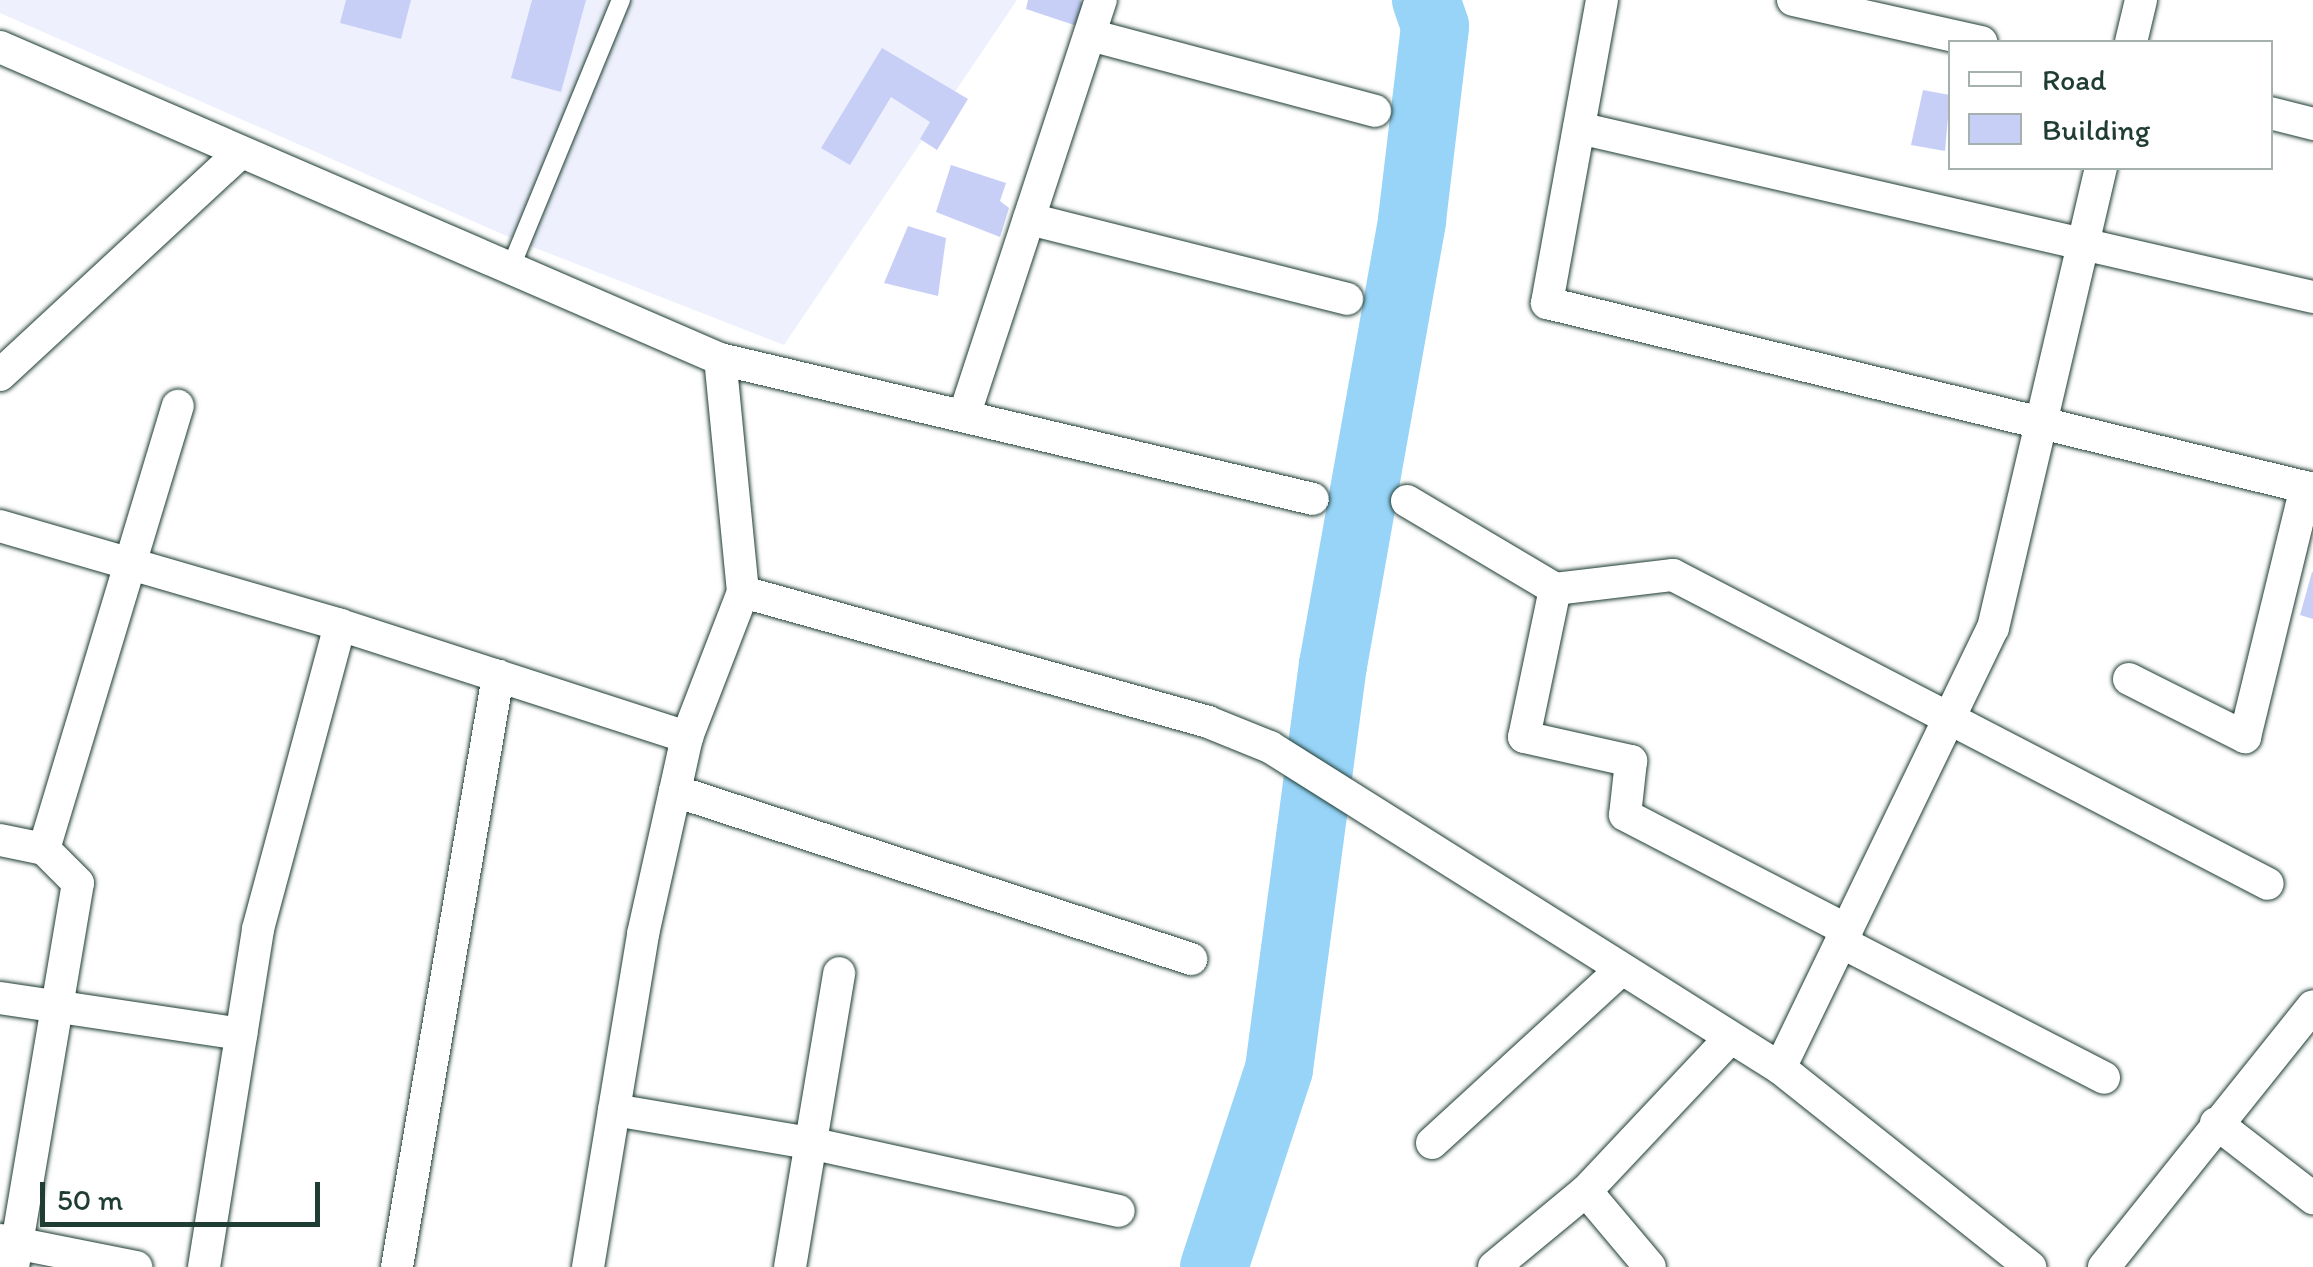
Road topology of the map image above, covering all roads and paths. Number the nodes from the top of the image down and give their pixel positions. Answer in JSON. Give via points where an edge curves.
{"nodes":[{"id":1,"x":621,"y":0,"type":"edge"},
{"id":2,"x":1102,"y":0,"type":"edge"},
{"id":3,"x":1602,"y":0,"type":"edge"},
{"id":4,"x":1793,"y":0,"type":"edge"},
{"id":5,"x":2140,"y":0,"type":"edge"},
{"id":6,"x":1090,"y":36,"type":"junction"},
{"id":7,"x":1972,"y":40,"type":"edge"},
{"id":8,"x":2130,"y":40,"type":"edge"},
{"id":9,"x":0,"y":47,"type":"edge"},
{"id":10,"x":1376,"y":111,"type":"dead end"},
{"id":11,"x":2273,"y":114,"type":"edge"},
{"id":12,"x":2313,"y":124,"type":"edge"},
{"id":13,"x":1578,"y":128,"type":"junction"},
{"id":14,"x":241,"y":152,"type":"junction"},
{"id":15,"x":2101,"y":170,"type":"edge"},
{"id":16,"x":1030,"y":219,"type":"junction"},
{"id":17,"x":2084,"y":240,"type":"junction"},
{"id":18,"x":510,"y":270,"type":"junction"},
{"id":19,"x":2313,"y":297,"type":"edge"},
{"id":20,"x":1347,"y":299,"type":"dead end"},
{"id":21,"x":720,"y":359,"type":"junction"},
{"id":22,"x":0,"y":375,"type":"edge"},
{"id":23,"x":178,"y":406,"type":"dead end"},
{"id":24,"x":964,"y":416,"type":"junction"},
{"id":25,"x":2040,"y":424,"type":"junction"},
{"id":26,"x":2310,"y":488,"type":"edge"},
{"id":27,"x":1313,"y":499,"type":"dead end"},
{"id":28,"x":1408,"y":501,"type":"dead end"},
{"id":29,"x":0,"y":526,"type":"edge"},
{"id":30,"x":130,"y":566,"type":"junction"},
{"id":31,"x":1555,"y":589,"type":"junction"},
{"id":32,"x":743,"y":592,"type":"junction"},
{"id":33,"x":340,"y":625,"type":"junction"},
{"id":34,"x":498,"y":676,"type":"junction"},
{"id":35,"x":2129,"y":679,"type":"dead end"},
{"id":36,"x":1950,"y":716,"type":"junction"},
{"id":37,"x":688,"y":737,"type":"junction"},
{"id":38,"x":675,"y":791,"type":"junction"},
{"id":39,"x":0,"y":840,"type":"edge"},
{"id":40,"x":44,"y":848,"type":"junction"},
{"id":41,"x":2268,"y":884,"type":"dead end"},
{"id":42,"x":1844,"y":936,"type":"junction"},
{"id":43,"x":1191,"y":959,"type":"dead end"},
{"id":44,"x":1622,"y":970,"type":"junction"},
{"id":45,"x":839,"y":973,"type":"dead end"},
{"id":46,"x":0,"y":998,"type":"edge"},
{"id":47,"x":2313,"y":1006,"type":"edge"},
{"id":48,"x":56,"y":1009,"type":"junction"},
{"id":49,"x":241,"y":1034,"type":"junction"},
{"id":50,"x":1730,"y":1038,"type":"junction"},
{"id":51,"x":1780,"y":1068,"type":"junction"},
{"id":52,"x":2104,"y":1078,"type":"dead end"},
{"id":53,"x":614,"y":1110,"type":"junction"},
{"id":54,"x":2216,"y":1122,"type":"junction"},
{"id":55,"x":810,"y":1143,"type":"junction"},
{"id":56,"x":1432,"y":1144,"type":"dead end"},
{"id":57,"x":1586,"y":1192,"type":"junction"},
{"id":58,"x":2313,"y":1198,"type":"edge"},
{"id":59,"x":1120,"y":1211,"type":"dead end"},
{"id":60,"x":10,"y":1250,"type":"edge"},
{"id":61,"x":136,"y":1267,"type":"edge"},
{"id":62,"x":204,"y":1267,"type":"edge"},
{"id":63,"x":396,"y":1267,"type":"edge"},
{"id":64,"x":588,"y":1267,"type":"edge"},
{"id":65,"x":790,"y":1267,"type":"edge"},
{"id":66,"x":1494,"y":1267,"type":"edge"},
{"id":67,"x":1650,"y":1267,"type":"edge"},
{"id":68,"x":2030,"y":1267,"type":"edge"},
{"id":69,"x":2104,"y":1267,"type":"edge"}],
"edges":[{"from":1,"to":18,"type":"lane"},
{"from":2,"to":6,"type":"street"},
{"from":3,"to":13,"type":"street"},
{"from":4,"to":7,"type":"street"},
{"from":5,"to":8,"type":"street"},
{"from":6,"to":10,"type":"street"},
{"from":6,"to":16,"type":"street"},
{"from":9,"to":14,"type":"street"},
{"from":11,"to":12,"type":"street"},
{"from":13,"to":17,"type":"street"},
{"from":13,"to":25,"type":"street","via":[[1548,302]]},
{"from":14,"to":18,"type":"street"},
{"from":14,"to":22,"type":"street"},
{"from":15,"to":17,"type":"street"},
{"from":16,"to":20,"type":"street"},
{"from":16,"to":24,"type":"street"},
{"from":17,"to":19,"type":"street"},
{"from":17,"to":25,"type":"street"},
{"from":18,"to":21,"type":"street"},
{"from":21,"to":24,"type":"street"},
{"from":21,"to":32,"type":"street"},
{"from":23,"to":30,"type":"street"},
{"from":24,"to":27,"type":"street"},
{"from":25,"to":26,"type":"street"},
{"from":25,"to":36,"type":"street","via":[[1992,628]]},
{"from":26,"to":35,"type":"street","via":[[2245,737]]},
{"from":28,"to":31,"type":"street"},
{"from":29,"to":30,"type":"street"},
{"from":30,"to":33,"type":"street"},
{"from":30,"to":40,"type":"street"},
{"from":31,"to":36,"type":"street","via":[[1673,575]]},
{"from":31,"to":42,"type":"street","via":[[1524,737],[1632,761],[1625,815]]},
{"from":32,"to":37,"type":"street"},
{"from":32,"to":44,"type":"street","via":[[1208,722],[1270,747],[1373,806]]},
{"from":33,"to":34,"type":"street"},
{"from":33,"to":49,"type":"street","via":[[258,928]]},
{"from":34,"to":37,"type":"street"},
{"from":34,"to":63,"type":"street"},
{"from":36,"to":41,"type":"street"},
{"from":36,"to":42,"type":"street"},
{"from":37,"to":38,"type":"street"},
{"from":38,"to":43,"type":"street"},
{"from":38,"to":53,"type":"street"},
{"from":39,"to":40,"type":"street"},
{"from":40,"to":48,"type":"street","via":[[78,883]]},
{"from":42,"to":51,"type":"street"},
{"from":42,"to":52,"type":"street"},
{"from":44,"to":50,"type":"street"},
{"from":44,"to":56,"type":"street"},
{"from":45,"to":55,"type":"street"},
{"from":46,"to":48,"type":"street"},
{"from":47,"to":54,"type":"street"},
{"from":48,"to":49,"type":"street"},
{"from":48,"to":60,"type":"street"},
{"from":49,"to":62,"type":"street"},
{"from":50,"to":51,"type":"street"},
{"from":50,"to":57,"type":"street"},
{"from":51,"to":68,"type":"street"},
{"from":53,"to":55,"type":"street"},
{"from":53,"to":64,"type":"street"},
{"from":54,"to":58,"type":"street"},
{"from":54,"to":69,"type":"street"},
{"from":55,"to":59,"type":"street"},
{"from":55,"to":65,"type":"street"},
{"from":57,"to":66,"type":"street"},
{"from":57,"to":67,"type":"street"},
{"from":60,"to":61,"type":"street"}]}
